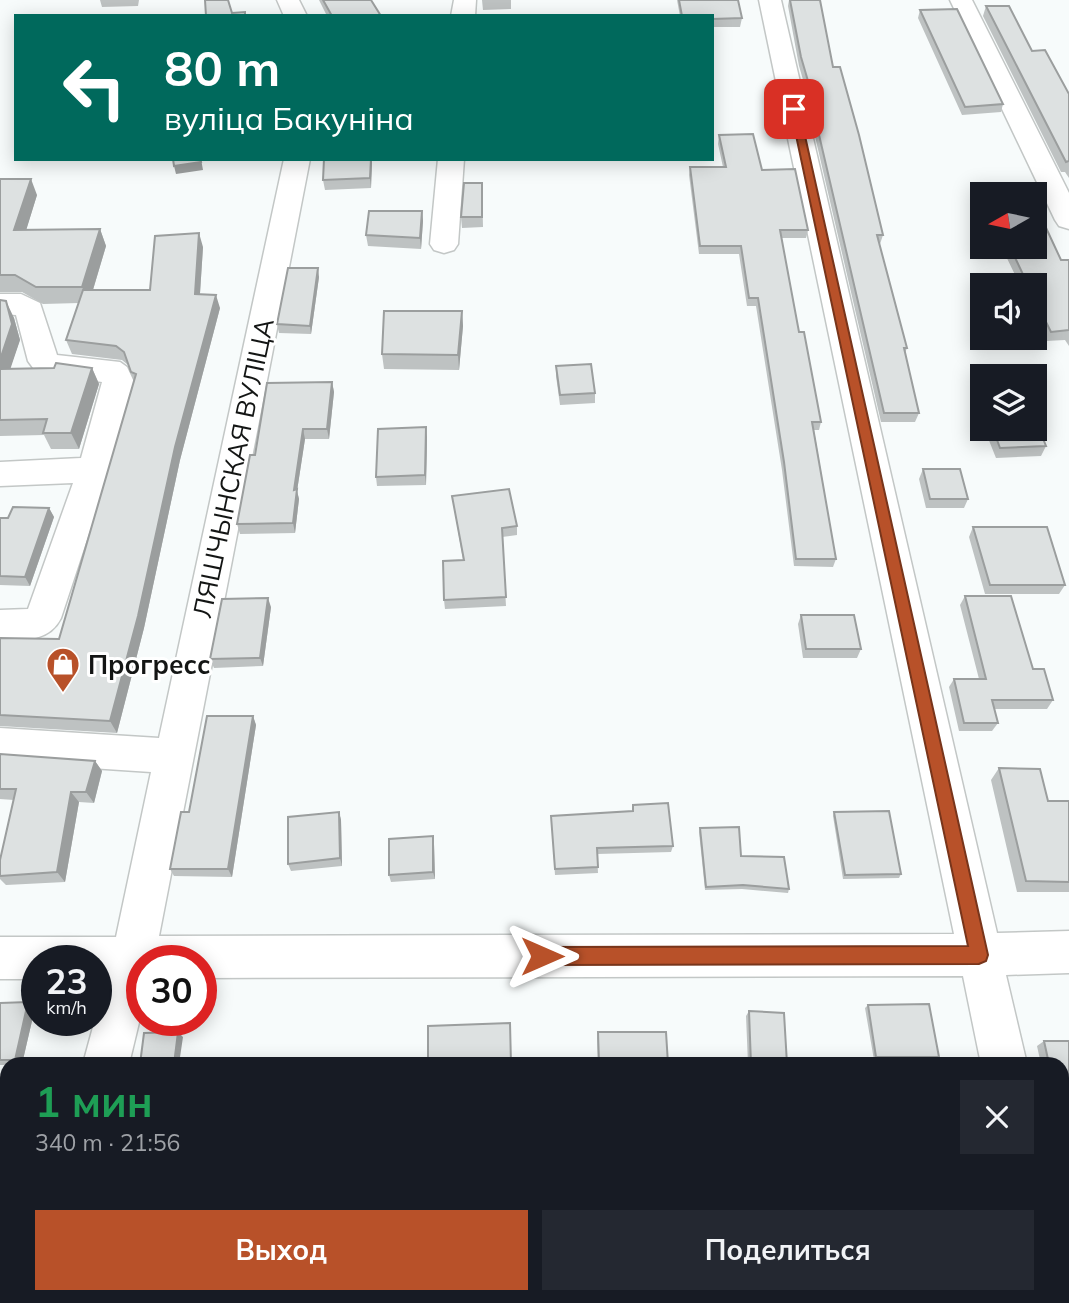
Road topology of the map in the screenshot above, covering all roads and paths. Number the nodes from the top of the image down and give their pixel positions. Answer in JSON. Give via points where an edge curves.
{"nodes":[{"id":1,"x":770,"y":0,"type":"edge"},
{"id":2,"x":961,"y":0,"type":"edge"},
{"id":3,"x":297,"y":161,"type":"edge"},
{"id":4,"x":452,"y":161,"type":"edge"},
{"id":5,"x":1069,"y":220,"type":"edge"},
{"id":6,"x":444,"y":244,"type":"dead end"},
{"id":7,"x":0,"y":304,"type":"edge"},
{"id":8,"x":94,"y":470,"type":"junction"},
{"id":9,"x":0,"y":474,"type":"edge"},
{"id":10,"x":0,"y":625,"type":"edge"},
{"id":11,"x":0,"y":745,"type":"edge"},
{"id":12,"x":173,"y":756,"type":"junction"},
{"id":13,"x":134,"y":945,"type":"edge"},
{"id":14,"x":1069,"y":952,"type":"edge"},
{"id":15,"x":979,"y":955,"type":"junction"},
{"id":16,"x":126,"y":957,"type":"edge"},
{"id":17,"x":217,"y":957,"type":"edge"},
{"id":18,"x":0,"y":958,"type":"edge"},
{"id":19,"x":126,"y":982,"type":"edge"},
{"id":20,"x":108,"y":1057,"type":"edge"},
{"id":21,"x":1002,"y":1057,"type":"edge"}],
"edges":[{"from":1,"to":15,"type":"street"},
{"from":2,"to":5,"type":"street"},
{"from":3,"to":12,"type":"street","name":"ЛЯШЧЫНСКАЯ ВУЛІЦА"},
{"from":4,"to":6,"type":"street"},
{"from":7,"to":8,"type":"street","via":[[21,304],[30,310],[47,365],[108,370],[116,375],[118,382]]},
{"from":8,"to":9,"type":"street"},
{"from":8,"to":10,"type":"street","via":[[43,618],[32,625]]},
{"from":11,"to":12,"type":"street"},
{"from":12,"to":13,"type":"street","name":"ЛЯШЧЫНСКАЯ ВУЛІЦА"},
{"from":14,"to":15,"type":"street"},
{"from":15,"to":17,"type":"street"},
{"from":15,"to":21,"type":"street"},
{"from":16,"to":18,"type":"street"},
{"from":19,"to":20,"type":"street","name":"ЛЯШЧЫНСКАЯ ВУЛІЦА"}]}
